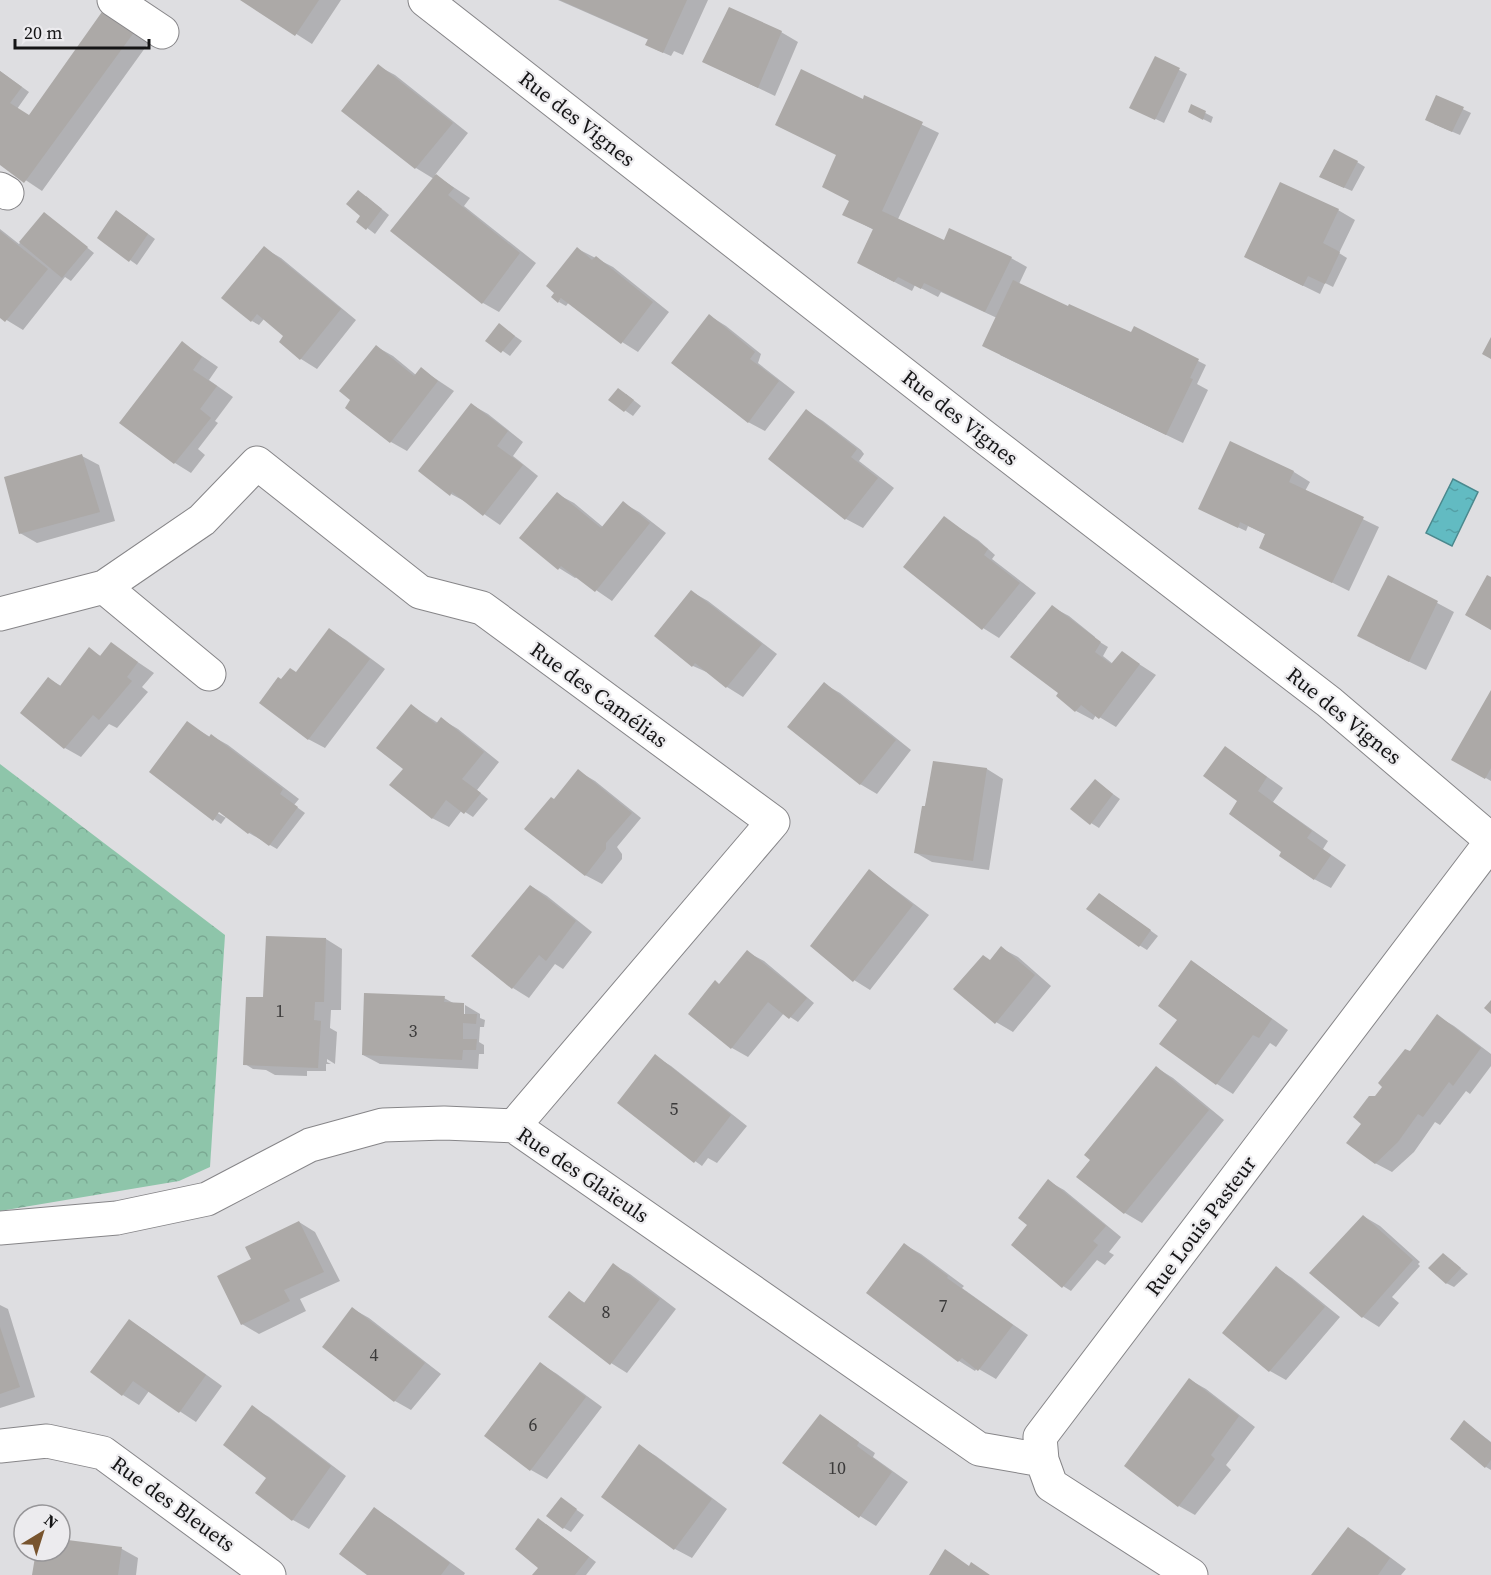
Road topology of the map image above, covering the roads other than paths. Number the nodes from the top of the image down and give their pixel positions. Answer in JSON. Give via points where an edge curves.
{"nodes":[{"id":1,"x":114,"y":0,"type":"edge"},
{"id":2,"x":425,"y":0,"type":"edge"},
{"id":3,"x":162,"y":32,"type":"dead end"},
{"id":4,"x":104,"y":587,"type":"junction"},
{"id":5,"x":0,"y":614,"type":"edge"},
{"id":6,"x":209,"y":674,"type":"dead end"},
{"id":7,"x":1491,"y":841,"type":"edge"},
{"id":8,"x":514,"y":1126,"type":"junction"},
{"id":9,"x":0,"y":1228,"type":"edge"},
{"id":10,"x":0,"y":1446,"type":"edge"},
{"id":11,"x":1042,"y":1460,"type":"junction"},
{"id":12,"x":269,"y":1575,"type":"edge"},
{"id":13,"x":1191,"y":1575,"type":"edge"}],
"edges":[{"from":1,"to":3,"type":"street"},
{"from":2,"to":7,"type":"street","name":"Rue des Vignes","via":[[1329,702]]},
{"from":4,"to":5,"type":"street","name":"Rue des Camélias"},
{"from":4,"to":6,"type":"street"},
{"from":4,"to":8,"type":"street","name":"Rue des Camélias","via":[[202,520],[257,463],[420,592],[482,608],[773,822]]},
{"from":7,"to":11,"type":"street","name":"Rue Louis Pasteur","via":[[1040,1437]]},
{"from":8,"to":9,"type":"street","name":"Rue des Glaïeuls","via":[[383,1125],[310,1145],[207,1199],[117,1218]]},
{"from":8,"to":11,"type":"street","name":"Rue des Glaïeuls","via":[[980,1449]]},
{"from":10,"to":12,"type":"street","name":"Rue des Bleuets","via":[[47,1441],[103,1453]]},
{"from":11,"to":13,"type":"street","name":"Rue Louis Pasteur","via":[[1052,1485]]}]}
